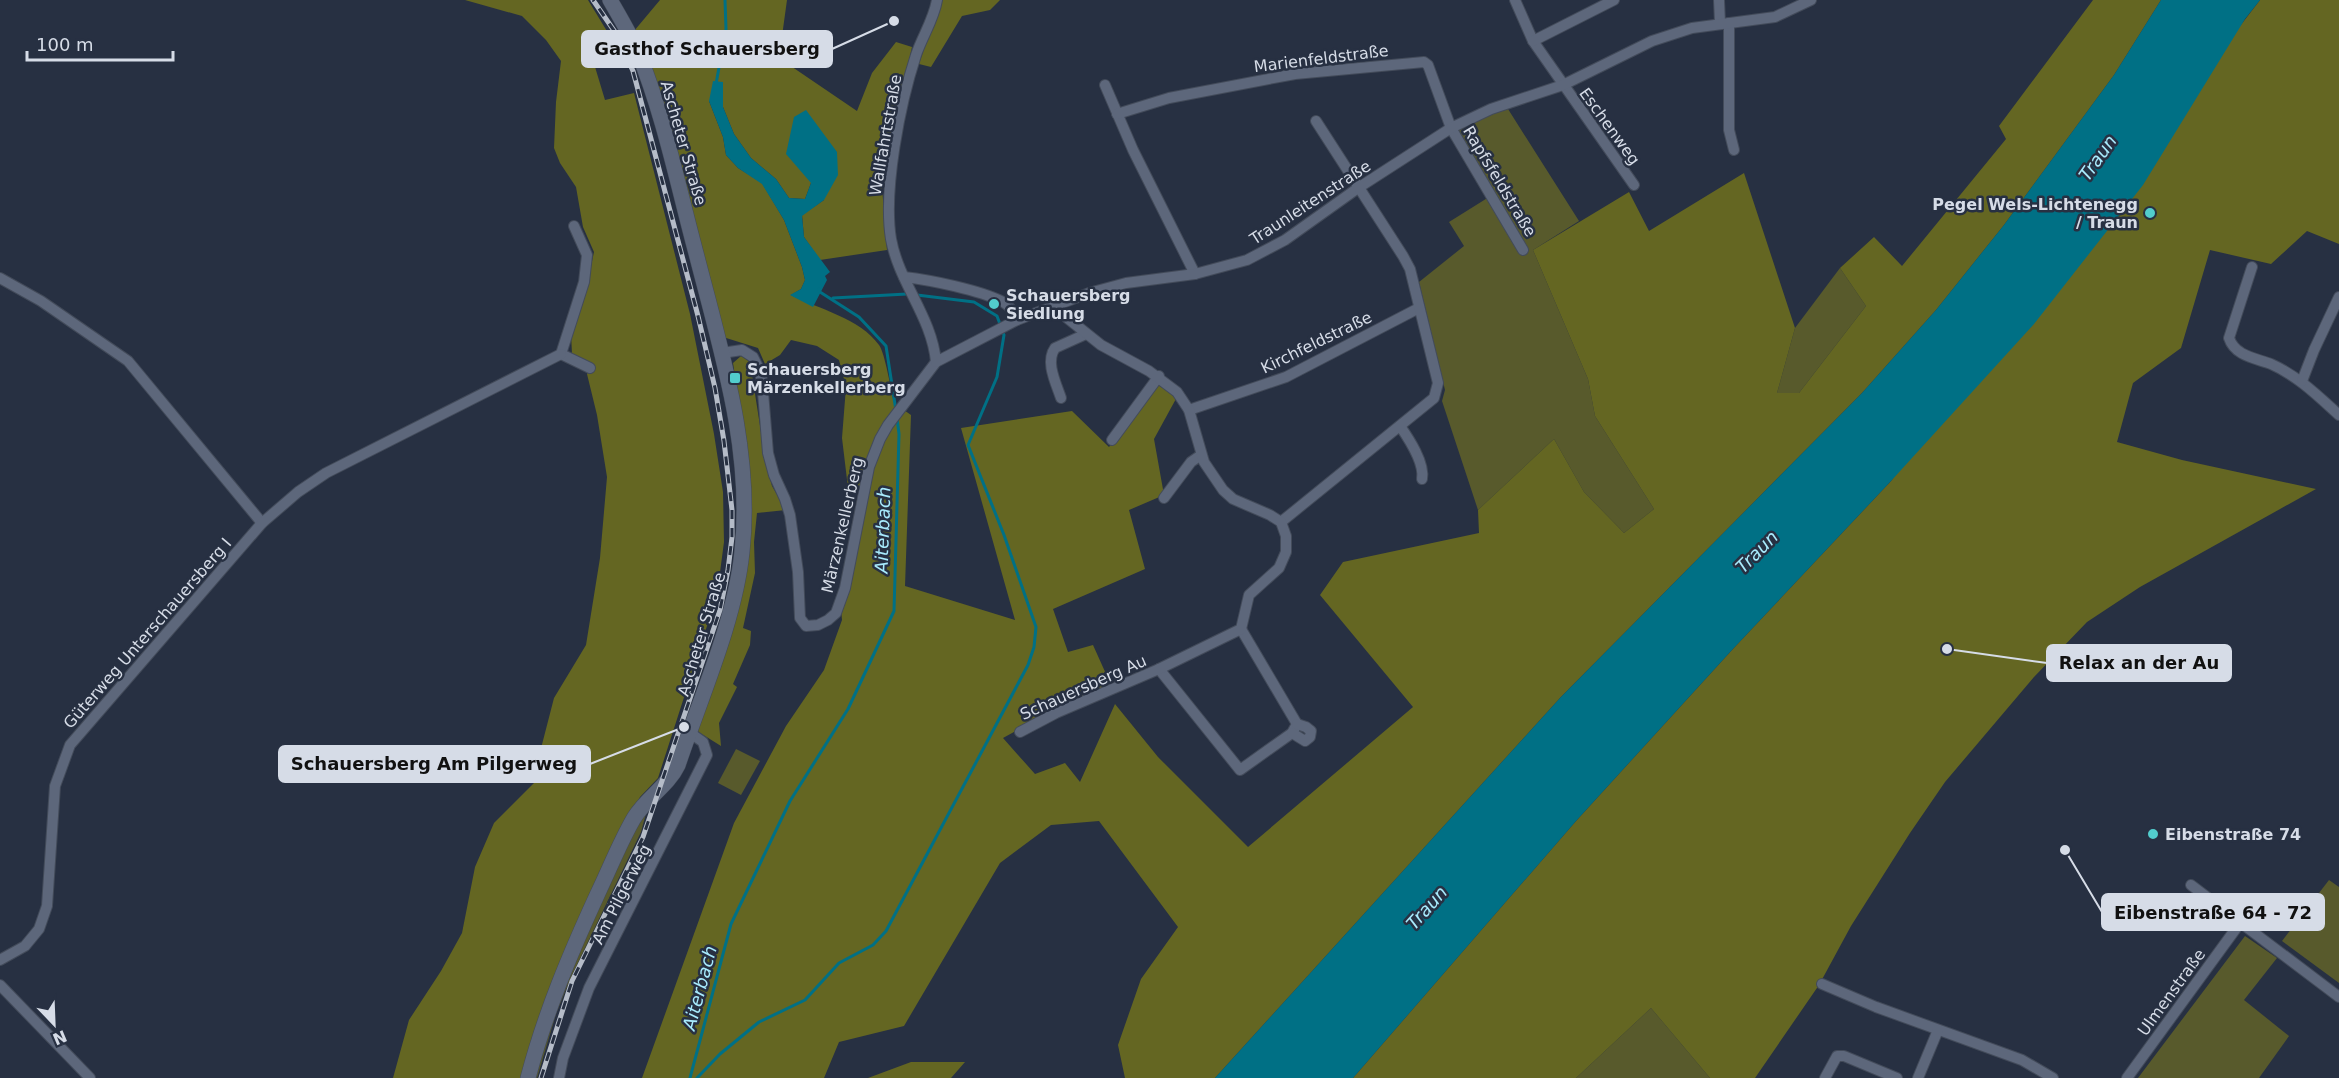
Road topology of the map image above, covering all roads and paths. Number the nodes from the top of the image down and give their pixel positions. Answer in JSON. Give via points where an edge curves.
{"nodes":[{"id":1,"x":610,"y":0,"type":"edge"},
{"id":2,"x":937,"y":0,"type":"edge"},
{"id":3,"x":1515,"y":0,"type":"edge"},
{"id":4,"x":1614,"y":0,"type":"edge"},
{"id":5,"x":1719,"y":0,"type":"edge"},
{"id":6,"x":1811,"y":0,"type":"edge"},
{"id":7,"x":1724,"y":23,"type":"junction"},
{"id":8,"x":1533,"y":41,"type":"junction"},
{"id":9,"x":1105,"y":85,"type":"dead end"},
{"id":10,"x":1563,"y":85,"type":"junction"},
{"id":11,"x":1117,"y":114,"type":"junction"},
{"id":12,"x":1316,"y":121,"type":"dead end"},
{"id":13,"x":1450,"y":128,"type":"junction"},
{"id":14,"x":1734,"y":150,"type":"dead end"},
{"id":15,"x":1634,"y":184,"type":"dead end"},
{"id":16,"x":1358,"y":188,"type":"junction"},
{"id":17,"x":574,"y":226,"type":"dead end"},
{"id":18,"x":1523,"y":250,"type":"dead end"},
{"id":19,"x":2252,"y":267,"type":"dead end"},
{"id":20,"x":1195,"y":274,"type":"junction"},
{"id":21,"x":0,"y":278,"type":"edge"},
{"id":22,"x":906,"y":281,"type":"junction"},
{"id":23,"x":2339,"y":297,"type":"edge"},
{"id":24,"x":1057,"y":305,"type":"junction"},
{"id":25,"x":1419,"y":308,"type":"junction"},
{"id":26,"x":1014,"y":322,"type":"junction"},
{"id":27,"x":1086,"y":334,"type":"junction"},
{"id":28,"x":722,"y":353,"type":"junction"},
{"id":29,"x":559,"y":355,"type":"junction"},
{"id":30,"x":936,"y":362,"type":"junction"},
{"id":31,"x":590,"y":368,"type":"dead end"},
{"id":32,"x":1159,"y":376,"type":"junction"},
{"id":33,"x":2302,"y":381,"type":"junction"},
{"id":34,"x":1061,"y":398,"type":"dead end"},
{"id":35,"x":1189,"y":410,"type":"junction"},
{"id":36,"x":2339,"y":415,"type":"edge"},
{"id":37,"x":888,"y":425,"type":"joint"},
{"id":38,"x":1400,"y":426,"type":"junction"},
{"id":39,"x":1112,"y":440,"type":"dead end"},
{"id":40,"x":1201,"y":455,"type":"junction"},
{"id":41,"x":1422,"y":479,"type":"dead end"},
{"id":42,"x":1164,"y":498,"type":"dead end"},
{"id":43,"x":1281,"y":522,"type":"junction"},
{"id":44,"x":262,"y":523,"type":"junction"},
{"id":45,"x":1241,"y":629,"type":"junction"},
{"id":46,"x":1159,"y":669,"type":"junction"},
{"id":47,"x":690,"y":732,"type":"junction"},
{"id":48,"x":1020,"y":732,"type":"dead end"},
{"id":49,"x":2191,"y":885,"type":"dead end"},
{"id":50,"x":2240,"y":923,"type":"junction"},
{"id":51,"x":0,"y":960,"type":"edge"},
{"id":52,"x":1822,"y":984,"type":"dead end"},
{"id":53,"x":0,"y":985,"type":"edge"},
{"id":54,"x":2339,"y":997,"type":"edge"},
{"id":55,"x":1938,"y":1030,"type":"junction"},
{"id":56,"x":90,"y":1078,"type":"edge"},
{"id":57,"x":528,"y":1078,"type":"edge"},
{"id":58,"x":559,"y":1078,"type":"edge"},
{"id":59,"x":1824,"y":1078,"type":"edge"},
{"id":60,"x":1898,"y":1078,"type":"edge"},
{"id":61,"x":1918,"y":1078,"type":"edge"},
{"id":62,"x":2054,"y":1078,"type":"edge"},
{"id":63,"x":2127,"y":1078,"type":"edge"}],
"edges":[{"from":1,"to":28,"type":"main road","name":"Ascheter Straße","via":[[637,50],[654,99]]},
{"from":2,"to":22,"type":"street","name":"Wallfahrtstraße","via":[[916,56],[889,188],[891,240]]},
{"from":3,"to":8,"type":"street","name":"Eschenweg"},
{"from":4,"to":8,"type":"street"},
{"from":5,"to":7,"type":"street"},
{"from":6,"to":7,"type":"street","name":"Traunleitenstraße","via":[[1775,17]]},
{"from":7,"to":10,"type":"street","name":"Traunleitenstraße","via":[[1652,41]]},
{"from":7,"to":14,"type":"street"},
{"from":8,"to":10,"type":"street","name":"Eschenweg"},
{"from":9,"to":11,"type":"street"},
{"from":10,"to":13,"type":"street","name":"Traunleitenstraße","via":[[1491,109]]},
{"from":10,"to":15,"type":"street","name":"Eschenweg"},
{"from":11,"to":13,"type":"street","name":"Marienfeldstraße","via":[[1169,98],[1295,74],[1424,62]]},
{"from":11,"to":20,"type":"street"},
{"from":12,"to":16,"type":"street"},
{"from":13,"to":16,"type":"street","name":"Traunleitenstraße"},
{"from":13,"to":18,"type":"street","name":"Rapfsfeldstraße"},
{"from":16,"to":20,"type":"street","name":"Traunleitenstraße","via":[[1265,252]]},
{"from":16,"to":25,"type":"street","via":[[1410,269]]},
{"from":17,"to":29,"type":"street","via":[[587,255],[584,282]]},
{"from":19,"to":33,"type":"street","via":[[2229,338],[2232,346]]},
{"from":20,"to":24,"type":"street","name":"Traunleitenstraße","via":[[1126,283]]},
{"from":21,"to":44,"type":"street","via":[[41,301],[128,361]]},
{"from":22,"to":26,"type":"street","via":[[972,291],[1004,302],[1011,308]]},
{"from":22,"to":30,"type":"street","name":"Wallfahrtstraße","via":[[934,342]]},
{"from":23,"to":33,"type":"street"},
{"from":24,"to":26,"type":"street","name":"Traunleitenstraße"},
{"from":24,"to":27,"type":"street"},
{"from":25,"to":35,"type":"street","name":"Kirchfeldstraße","via":[[1286,377]]},
{"from":25,"to":38,"type":"street","via":[[1438,383],[1434,398]]},
{"from":26,"to":30,"type":"street","name":"Traunleitenstraße"},
{"from":27,"to":32,"type":"street"},
{"from":27,"to":34,"type":"street","via":[[1052,351],[1051,366]]},
{"from":28,"to":37,"type":"street","name":"Märzenkellerberg","via":[[742,350],[753,357],[758,367],[768,453],[790,514],[800,618],[806,626],[818,625],[836,613],[845,588],[869,468]]},
{"from":28,"to":47,"type":"main road","name":"Ascheter Straße","via":[[744,473],[744,537],[734,601]]},
{"from":29,"to":31,"type":"street"},
{"from":29,"to":44,"type":"street","name":"Güterweg Unterschauersberg I","via":[[326,473]]},
{"from":30,"to":37,"type":"street","name":"Traunleitenstraße"},
{"from":32,"to":35,"type":"street"},
{"from":32,"to":39,"type":"street"},
{"from":33,"to":36,"type":"street"},
{"from":35,"to":40,"type":"street"},
{"from":38,"to":41,"type":"street","via":[[1423,472]]},
{"from":38,"to":43,"type":"street"},
{"from":40,"to":42,"type":"street","via":[[1191,462]]},
{"from":40,"to":43,"type":"street","via":[[1228,495]]},
{"from":43,"to":45,"type":"street","via":[[1286,552],[1279,568],[1249,595]]},
{"from":44,"to":51,"type":"street","name":"Güterweg Unterschauersberg I","via":[[70,745],[55,786],[47,906],[39,929],[25,946]]},
{"from":45,"to":46,"type":"street","name":"Schauersberg Au"},
{"from":45,"to":46,"type":"street","name":"Schauersberg Au","via":[[1295,729],[1240,770]]},
{"from":46,"to":48,"type":"street","name":"Schauersberg Au","via":[[1056,712]]},
{"from":47,"to":57,"type":"main road","name":"Ascheter Straße","via":[[674,775],[653,793],[634,819],[575,943]]},
{"from":47,"to":58,"type":"street","name":"Am Pilgerweg","via":[[703,742],[707,755],[589,988]]},
{"from":49,"to":50,"type":"street"},
{"from":50,"to":54,"type":"street"},
{"from":50,"to":63,"type":"street","name":"Ulmenstraße"},
{"from":52,"to":55,"type":"street"},
{"from":53,"to":56,"type":"street"},
{"from":55,"to":61,"type":"street"},
{"from":55,"to":62,"type":"street","via":[[2022,1060]]},
{"from":59,"to":60,"type":"street","via":[[1837,1056],[1844,1056]]}]}
